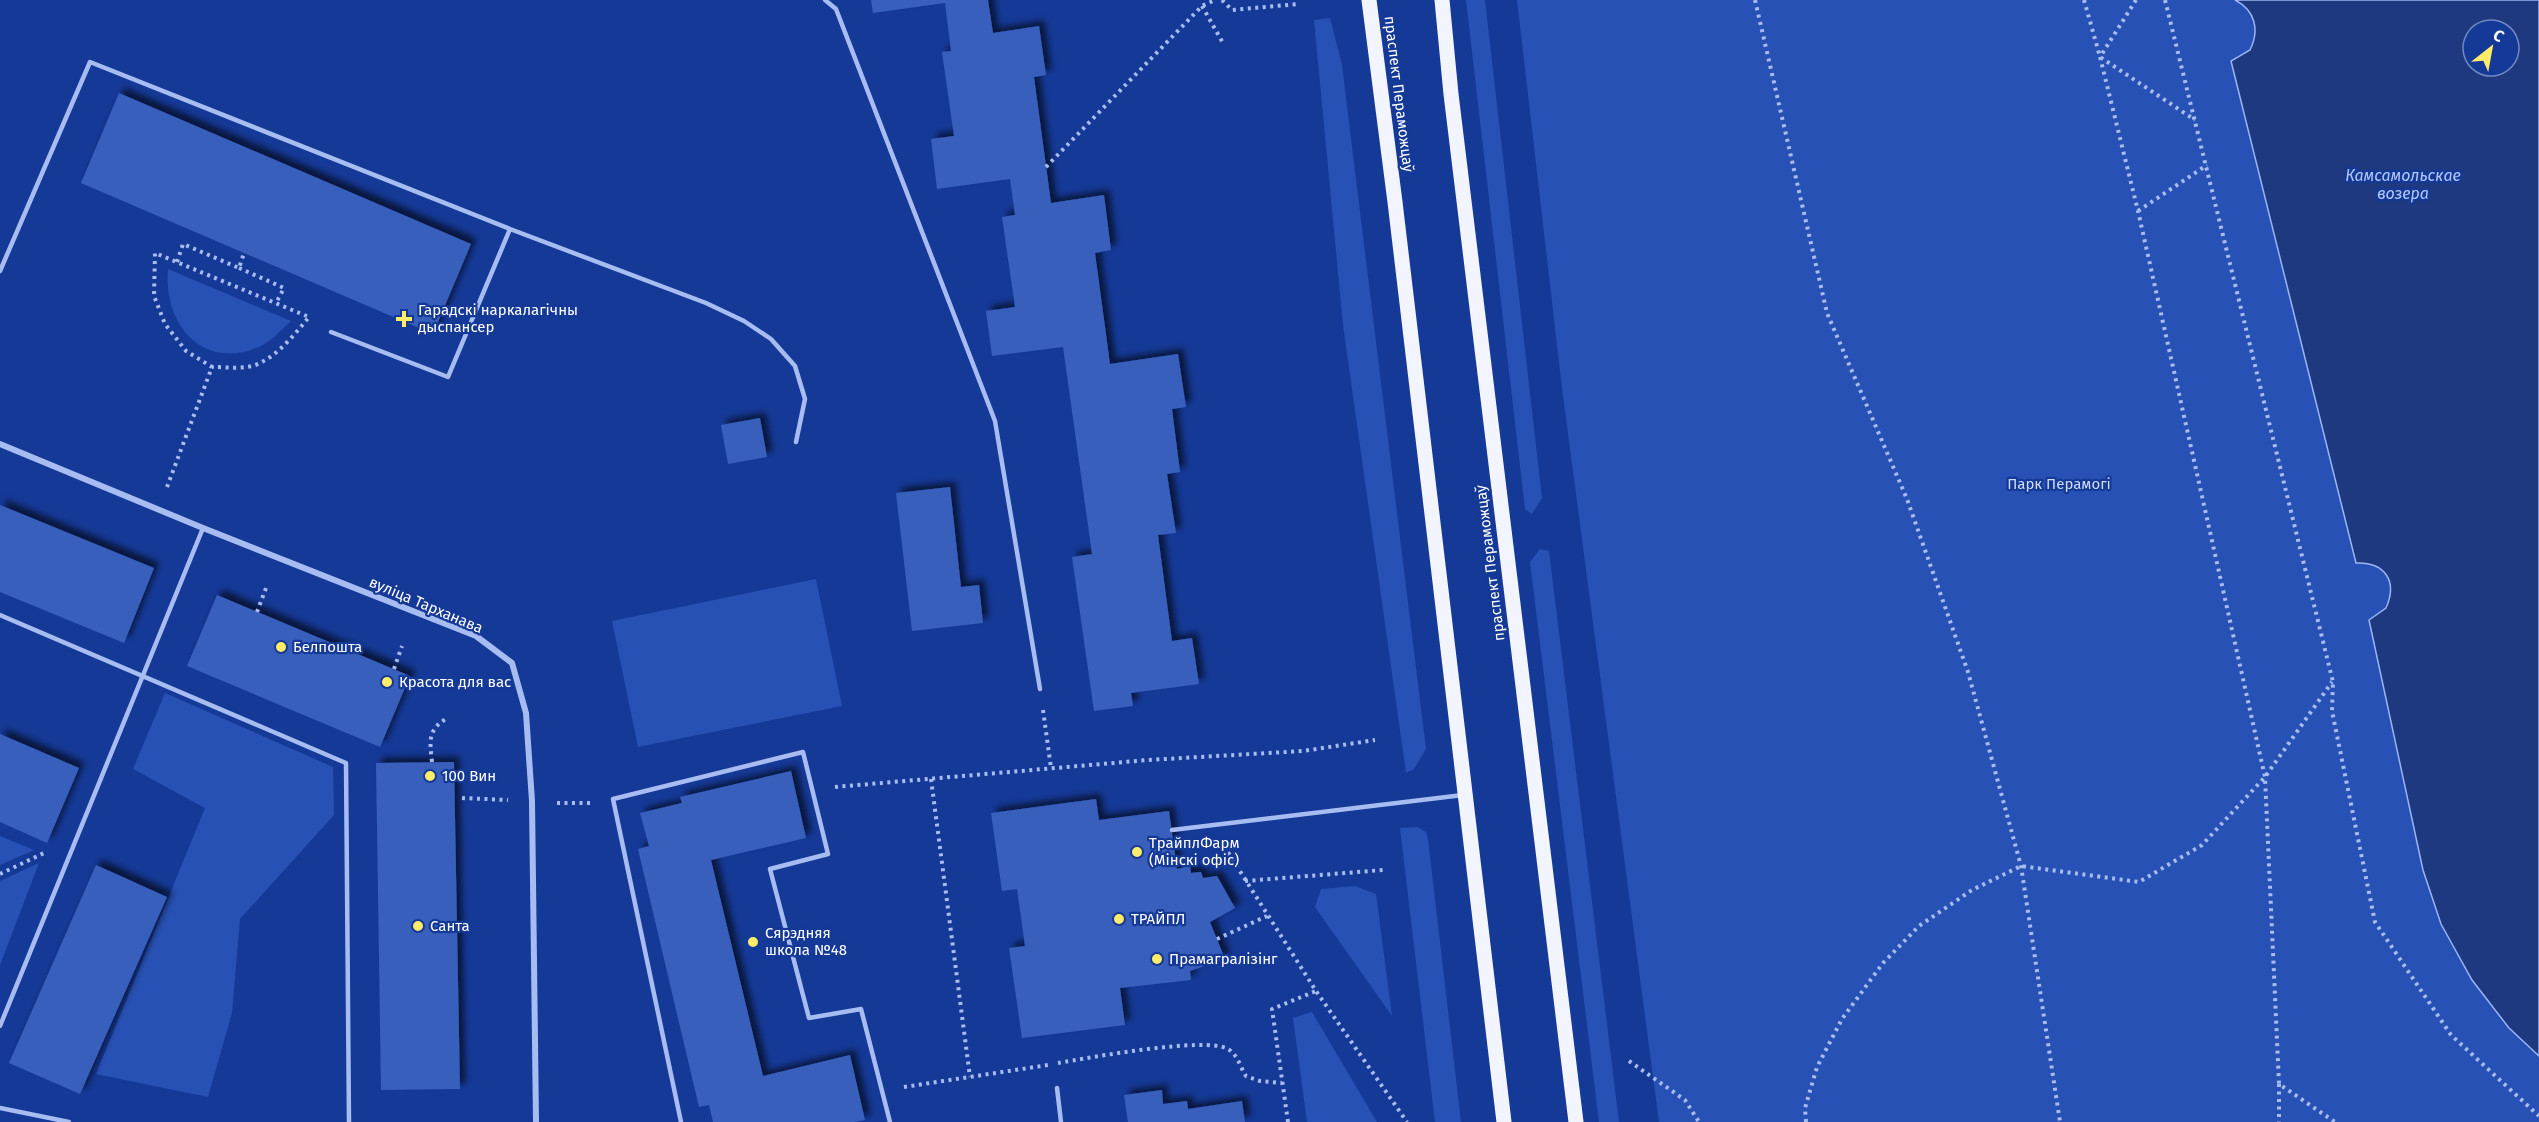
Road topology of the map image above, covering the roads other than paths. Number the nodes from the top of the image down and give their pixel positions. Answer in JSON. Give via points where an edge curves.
{"nodes":[{"id":1,"x":825,"y":0,"type":"edge"},
{"id":2,"x":1369,"y":0,"type":"edge"},
{"id":3,"x":1442,"y":0,"type":"edge"},
{"id":4,"x":510,"y":229,"type":"junction"},
{"id":5,"x":0,"y":271,"type":"edge"},
{"id":6,"x":331,"y":332,"type":"dead end"},
{"id":7,"x":795,"y":442,"type":"dead end"},
{"id":8,"x":0,"y":444,"type":"edge"},
{"id":9,"x":203,"y":528,"type":"junction"},
{"id":10,"x":0,"y":615,"type":"edge"},
{"id":11,"x":144,"y":676,"type":"junction"},
{"id":12,"x":1040,"y":688,"type":"road end"},
{"id":13,"x":1466,"y":794,"type":"junction"},
{"id":14,"x":1172,"y":830,"type":"dead end"},
{"id":15,"x":0,"y":1026,"type":"edge"},
{"id":16,"x":1057,"y":1088,"type":"dead end"},
{"id":17,"x":0,"y":1108,"type":"edge"},
{"id":18,"x":69,"y":1122,"type":"edge"},
{"id":19,"x":349,"y":1122,"type":"edge"},
{"id":20,"x":536,"y":1122,"type":"edge"},
{"id":21,"x":681,"y":1122,"type":"edge"},
{"id":22,"x":890,"y":1122,"type":"edge"},
{"id":23,"x":1061,"y":1122,"type":"edge"},
{"id":24,"x":1504,"y":1122,"type":"edge"},
{"id":25,"x":1576,"y":1122,"type":"edge"}],
"edges":[{"from":1,"to":12,"type":"lane","via":[[836,9],[994,422]]},
{"from":2,"to":13,"type":"main road","name":"праспект Пераможцаў"},
{"from":3,"to":25,"type":"main road","name":"праспект Пераможцаў"},
{"from":4,"to":5,"type":"lane","via":[[90,62]]},
{"from":4,"to":6,"type":"lane","via":[[448,377]]},
{"from":4,"to":7,"type":"lane","via":[[706,303],[771,339],[795,366],[805,399]]},
{"from":8,"to":9,"type":"street","name":"вуліца Тарханава"},
{"from":9,"to":11,"type":"lane"},
{"from":9,"to":20,"type":"street","name":"вуліца Тарханава","via":[[476,636],[512,663],[526,713],[532,801]]},
{"from":10,"to":11,"type":"lane"},
{"from":11,"to":15,"type":"lane"},
{"from":11,"to":19,"type":"lane","via":[[346,763]]},
{"from":13,"to":14,"type":"lane"},
{"from":13,"to":24,"type":"main road","name":"праспект Пераможцаў"},
{"from":16,"to":23,"type":"lane"},
{"from":17,"to":18,"type":"lane"},
{"from":21,"to":22,"type":"lane","via":[[613,799],[803,752],[828,854],[770,869],[809,1018],[861,1009]]}]}
